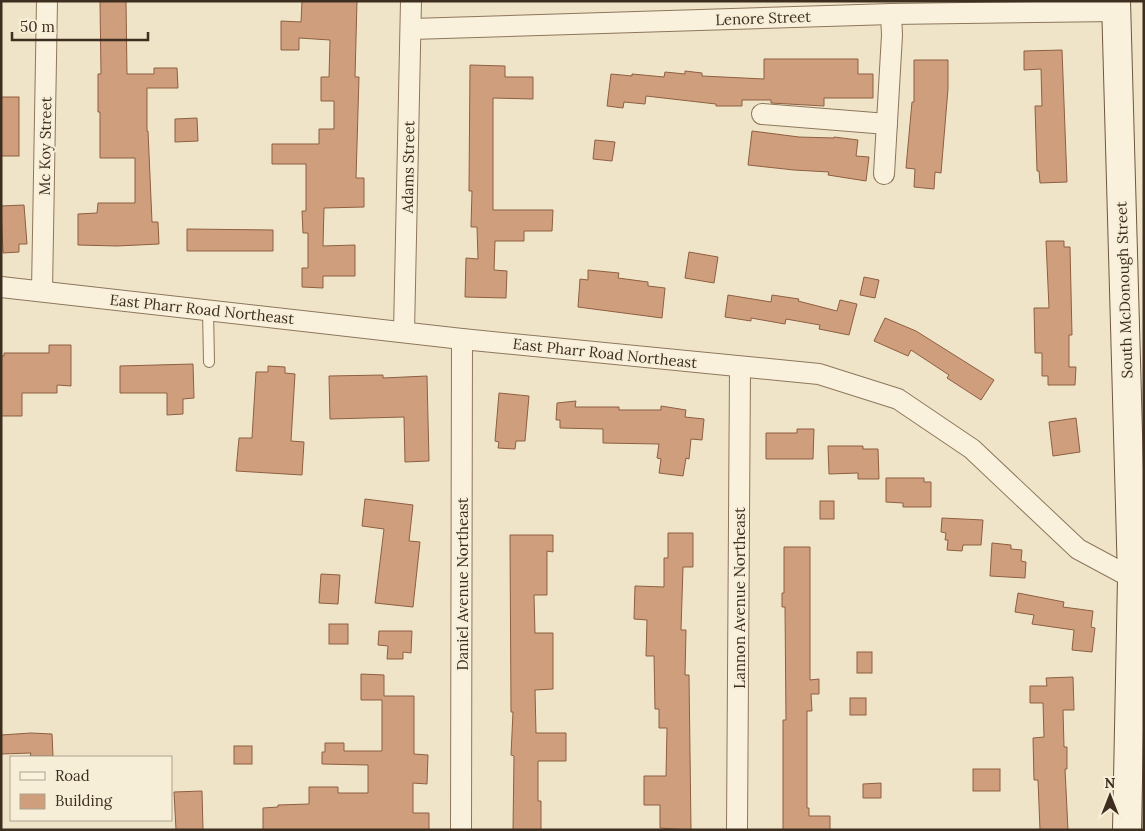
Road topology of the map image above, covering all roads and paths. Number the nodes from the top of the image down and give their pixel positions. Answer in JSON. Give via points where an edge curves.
{"nodes":[{"id":1,"x":47,"y":1,"type":"edge"},
{"id":2,"x":411,"y":1,"type":"edge"},
{"id":3,"x":1116,"y":6,"type":"edge"},
{"id":4,"x":891,"y":14,"type":"junction"},
{"id":5,"x":411,"y":28,"type":"junction"},
{"id":6,"x":762,"y":114,"type":"dead end"},
{"id":7,"x":887,"y":124,"type":"junction"},
{"id":8,"x":884,"y":174,"type":"dead end"},
{"id":9,"x":1,"y":287,"type":"edge"},
{"id":10,"x":42,"y":291,"type":"junction"},
{"id":11,"x":208,"y":310,"type":"junction"},
{"id":12,"x":404,"y":332,"type":"junction"},
{"id":13,"x":462,"y":339,"type":"junction"},
{"id":14,"x":209,"y":362,"type":"dead end"},
{"id":15,"x":740,"y":367,"type":"junction"},
{"id":16,"x":1138,"y":580,"type":"edge"},
{"id":17,"x":461,"y":830,"type":"edge"},
{"id":18,"x":737,"y":830,"type":"edge"},
{"id":19,"x":1127,"y":830,"type":"edge"}],
"edges":[{"from":1,"to":10,"type":"street","name":"Mc Koy Street"},
{"from":2,"to":5,"type":"street","name":"Adams Street"},
{"from":3,"to":4,"type":"street","name":"Lenore Street"},
{"from":3,"to":16,"type":"street","name":"South McDonough Street"},
{"from":4,"to":5,"type":"street","name":"Lenore Street"},
{"from":4,"to":7,"type":"street"},
{"from":5,"to":12,"type":"street","name":"Adams Street"},
{"from":6,"to":7,"type":"street"},
{"from":7,"to":8,"type":"street"},
{"from":9,"to":10,"type":"street","name":"East Pharr Road Northeast"},
{"from":10,"to":11,"type":"street","name":"East Pharr Road Northeast"},
{"from":11,"to":12,"type":"street","name":"East Pharr Road Northeast"},
{"from":11,"to":14,"type":"lane"},
{"from":12,"to":13,"type":"street","name":"East Pharr Road Northeast"},
{"from":13,"to":15,"type":"street","name":"East Pharr Road Northeast"},
{"from":13,"to":17,"type":"street","name":"Daniel Avenue Northeast"},
{"from":15,"to":16,"type":"street","name":"East Pharr Road Northeast","via":[[819,374],[898,399],[972,449],[1078,549]]},
{"from":15,"to":18,"type":"street","name":"Lannon Avenue Northeast"},
{"from":16,"to":19,"type":"street","name":"South McDonough Street"}]}
